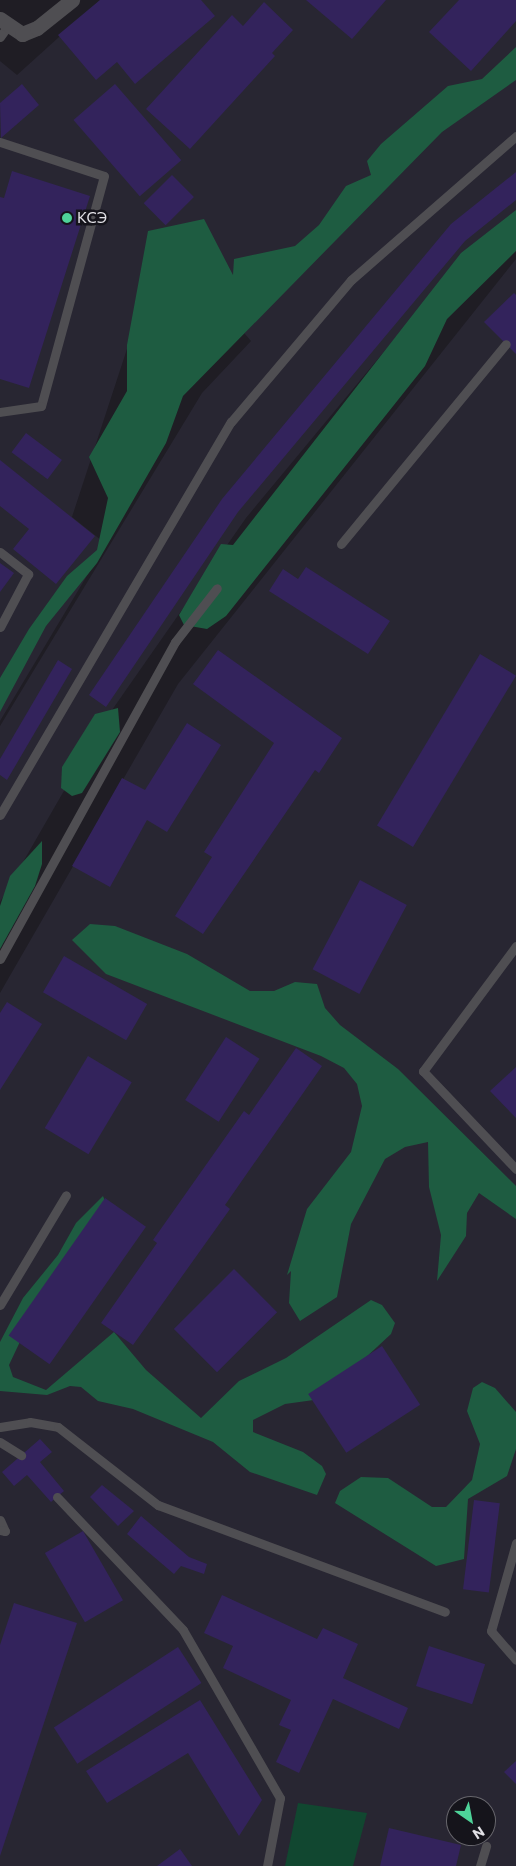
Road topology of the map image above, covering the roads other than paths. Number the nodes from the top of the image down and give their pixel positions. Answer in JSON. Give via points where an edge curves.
{"nodes":[{"id":1,"x":72,"y":0,"type":"edge"},
{"id":2,"x":2,"y":27,"type":"edge"},
{"id":3,"x":516,"y":136,"type":"edge"},
{"id":4,"x":0,"y":142,"type":"edge"},
{"id":5,"x":506,"y":344,"type":"dead end"},
{"id":6,"x":0,"y":412,"type":"edge"},
{"id":7,"x":341,"y":544,"type":"dead end"},
{"id":8,"x":0,"y":552,"type":"edge"},
{"id":9,"x":217,"y":588,"type":"dead end"},
{"id":10,"x":0,"y":627,"type":"edge"},
{"id":11,"x":0,"y":815,"type":"edge"},
{"id":12,"x":516,"y":946,"type":"edge"},
{"id":13,"x":0,"y":959,"type":"edge"},
{"id":14,"x":516,"y":1169,"type":"edge"},
{"id":15,"x":66,"y":1195,"type":"dead end"},
{"id":16,"x":0,"y":1305,"type":"edge"},
{"id":17,"x":0,"y":1426,"type":"edge"},
{"id":18,"x":0,"y":1442,"type":"edge"},
{"id":19,"x":21,"y":1455,"type":"dead end"},
{"id":20,"x":57,"y":1497,"type":"dead end"},
{"id":21,"x":0,"y":1520,"type":"edge"},
{"id":22,"x":0,"y":1530,"type":"edge"},
{"id":23,"x":516,"y":1544,"type":"edge"},
{"id":24,"x":445,"y":1612,"type":"dead end"},
{"id":25,"x":516,"y":1660,"type":"edge"},
{"id":26,"x":486,"y":1846,"type":"dead end"},
{"id":27,"x":267,"y":1866,"type":"edge"},
{"id":28,"x":480,"y":1866,"type":"edge"}],
"edges":[{"from":1,"to":2,"type":"street","via":[[37,28],[22,34]]},
{"from":3,"to":11,"type":"lane","via":[[351,280],[231,422]]},
{"from":4,"to":6,"type":"lane","via":[[104,176],[41,406]]},
{"from":5,"to":7,"type":"lane"},
{"from":8,"to":10,"type":"lane","via":[[28,574]]},
{"from":9,"to":13,"type":"lane","via":[[175,642]]},
{"from":12,"to":14,"type":"lane","via":[[423,1070]]},
{"from":15,"to":16,"type":"lane"},
{"from":17,"to":24,"type":"lane","via":[[30,1422],[58,1427],[158,1505]]},
{"from":18,"to":19,"type":"lane"},
{"from":20,"to":27,"type":"lane","via":[[183,1630],[280,1798]]},
{"from":21,"to":22,"type":"lane","via":[[5,1531]]},
{"from":23,"to":25,"type":"lane","via":[[492,1631]]},
{"from":26,"to":28,"type":"lane"}]}
